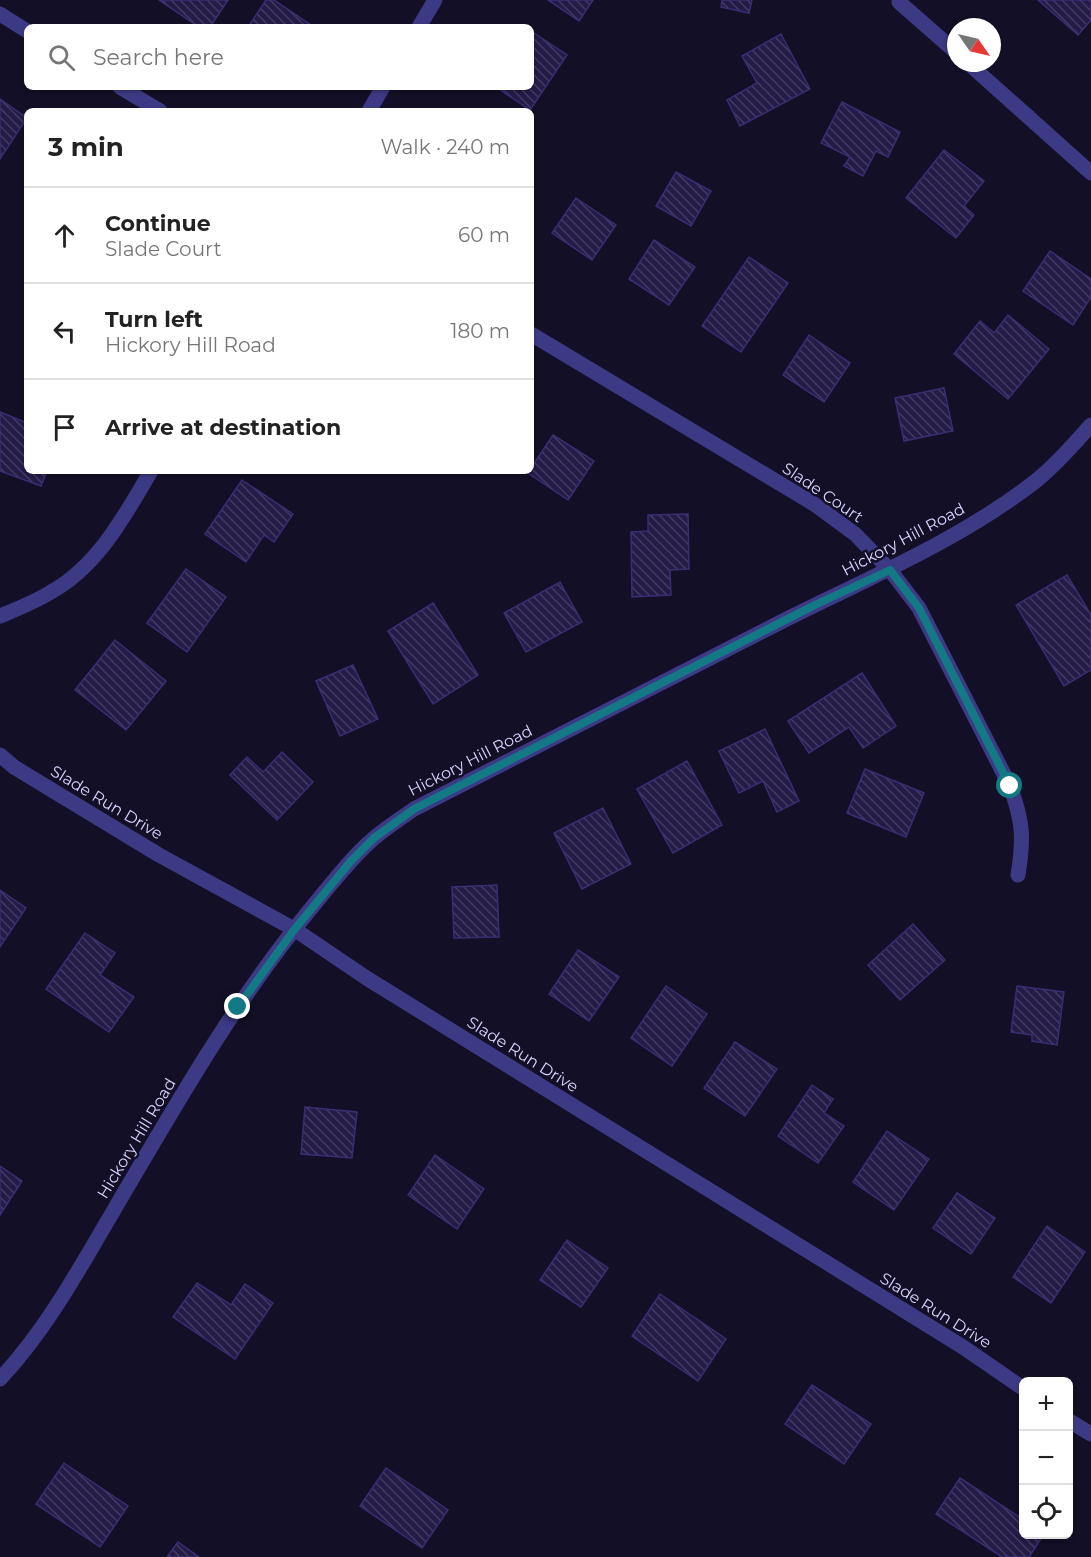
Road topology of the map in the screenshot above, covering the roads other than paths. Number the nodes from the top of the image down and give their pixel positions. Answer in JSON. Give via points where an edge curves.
{"nodes":[{"id":1,"x":435,"y":0,"type":"edge"},
{"id":2,"x":899,"y":2,"type":"dead end"},
{"id":3,"x":0,"y":14,"type":"edge"},
{"id":4,"x":421,"y":24,"type":"edge"},
{"id":5,"x":24,"y":29,"type":"edge"},
{"id":6,"x":947,"y":44,"type":"edge"},
{"id":7,"x":978,"y":72,"type":"edge"},
{"id":8,"x":125,"y":90,"type":"edge"},
{"id":9,"x":381,"y":90,"type":"edge"},
{"id":10,"x":155,"y":108,"type":"edge"},
{"id":11,"x":371,"y":108,"type":"edge"},
{"id":12,"x":1091,"y":173,"type":"edge"},
{"id":13,"x":534,"y":336,"type":"edge"},
{"id":14,"x":1091,"y":425,"type":"edge"},
{"id":15,"x":149,"y":474,"type":"edge"},
{"id":16,"x":890,"y":570,"type":"junction"},
{"id":17,"x":0,"y":616,"type":"edge"},
{"id":18,"x":0,"y":755,"type":"edge"},
{"id":19,"x":1018,"y":875,"type":"dead end"},
{"id":20,"x":294,"y":930,"type":"junction"},
{"id":21,"x":0,"y":1379,"type":"edge"},
{"id":22,"x":1019,"y":1386,"type":"edge"},
{"id":23,"x":1073,"y":1423,"type":"edge"},
{"id":24,"x":1091,"y":1434,"type":"edge"}],
"edges":[{"from":1,"to":4,"type":"street"},
{"from":2,"to":6,"type":"street"},
{"from":3,"to":5,"type":"street"},
{"from":7,"to":12,"type":"street"},
{"from":8,"to":10,"type":"street"},
{"from":9,"to":11,"type":"street"},
{"from":13,"to":16,"type":"street","name":"Slade Court","via":[[814,504],[855,534]]},
{"from":14,"to":16,"type":"street","name":"Hickory Hill Road","via":[[1044,473],[999,508]]},
{"from":15,"to":17,"type":"street","via":[[115,530],[81,570],[52,592]]},
{"from":16,"to":19,"type":"street","name":"Slade Court","via":[[919,608],[1010,786],[1020,813],[1023,845]]},
{"from":16,"to":20,"type":"street","name":"Hickory Hill Road","via":[[414,809],[374,838],[351,861]]},
{"from":18,"to":20,"type":"street","name":"Slade Run Drive","via":[[159,855]]},
{"from":20,"to":21,"type":"street","name":"Hickory Hill Road","via":[[179,1099],[51,1317]]},
{"from":20,"to":22,"type":"street","name":"Slade Run Drive","via":[[963,1347]]},
{"from":23,"to":24,"type":"street"}]}
